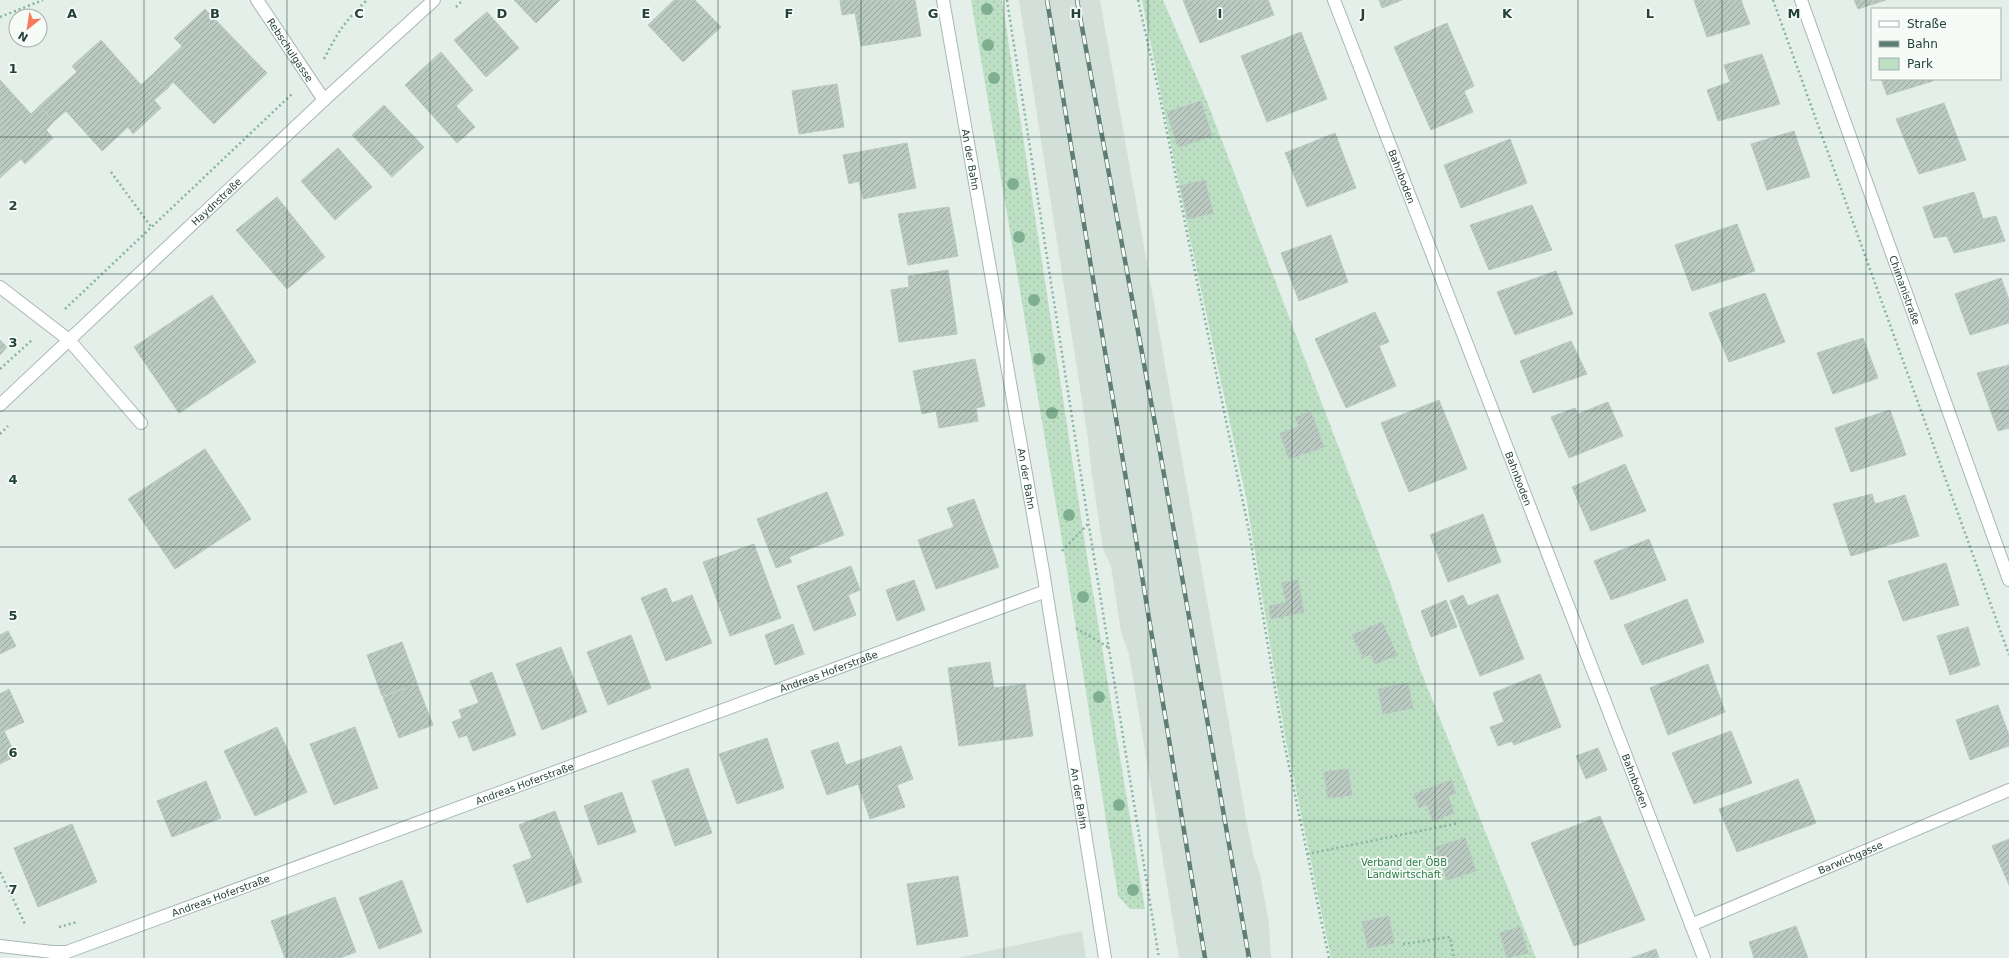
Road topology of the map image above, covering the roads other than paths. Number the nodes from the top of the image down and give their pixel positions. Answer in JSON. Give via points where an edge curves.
{"nodes":[{"id":1,"x":257,"y":0,"type":"edge"},
{"id":2,"x":434,"y":0,"type":"edge"},
{"id":3,"x":943,"y":0,"type":"edge"},
{"id":4,"x":1334,"y":0,"type":"edge"},
{"id":5,"x":1801,"y":0,"type":"edge"},
{"id":6,"x":324,"y":100,"type":"junction"},
{"id":7,"x":0,"y":287,"type":"edge"},
{"id":8,"x":69,"y":340,"type":"junction"},
{"id":9,"x":0,"y":405,"type":"edge"},
{"id":10,"x":141,"y":423,"type":"dead end"},
{"id":11,"x":2009,"y":580,"type":"edge"},
{"id":12,"x":1046,"y":591,"type":"junction"},
{"id":13,"x":2009,"y":790,"type":"edge"},
{"id":14,"x":1691,"y":925,"type":"junction"},
{"id":15,"x":0,"y":946,"type":"edge"},
{"id":16,"x":69,"y":955,"type":"edge"},
{"id":17,"x":1105,"y":958,"type":"edge"},
{"id":18,"x":1704,"y":958,"type":"edge"}],
"edges":[{"from":1,"to":6,"type":"street","name":"Rebschulgasse"},
{"from":2,"to":6,"type":"street","name":"Haydnstraße"},
{"from":3,"to":12,"type":"street","name":"An der Bahn"},
{"from":4,"to":14,"type":"street","name":"Bahnboden"},
{"from":5,"to":11,"type":"street","name":"Chimanistraße"},
{"from":6,"to":8,"type":"street","name":"Haydnstraße"},
{"from":7,"to":8,"type":"street"},
{"from":8,"to":9,"type":"street","name":"Haydnstraße"},
{"from":8,"to":10,"type":"street"},
{"from":12,"to":16,"type":"street","name":"Andreas Hoferstraße"},
{"from":12,"to":17,"type":"street","name":"An der Bahn"},
{"from":13,"to":14,"type":"street","name":"Barwichgasse"},
{"from":14,"to":18,"type":"street","name":"Bahnboden"},
{"from":15,"to":16,"type":"street","name":"Andreas Hoferstraße"}]}
